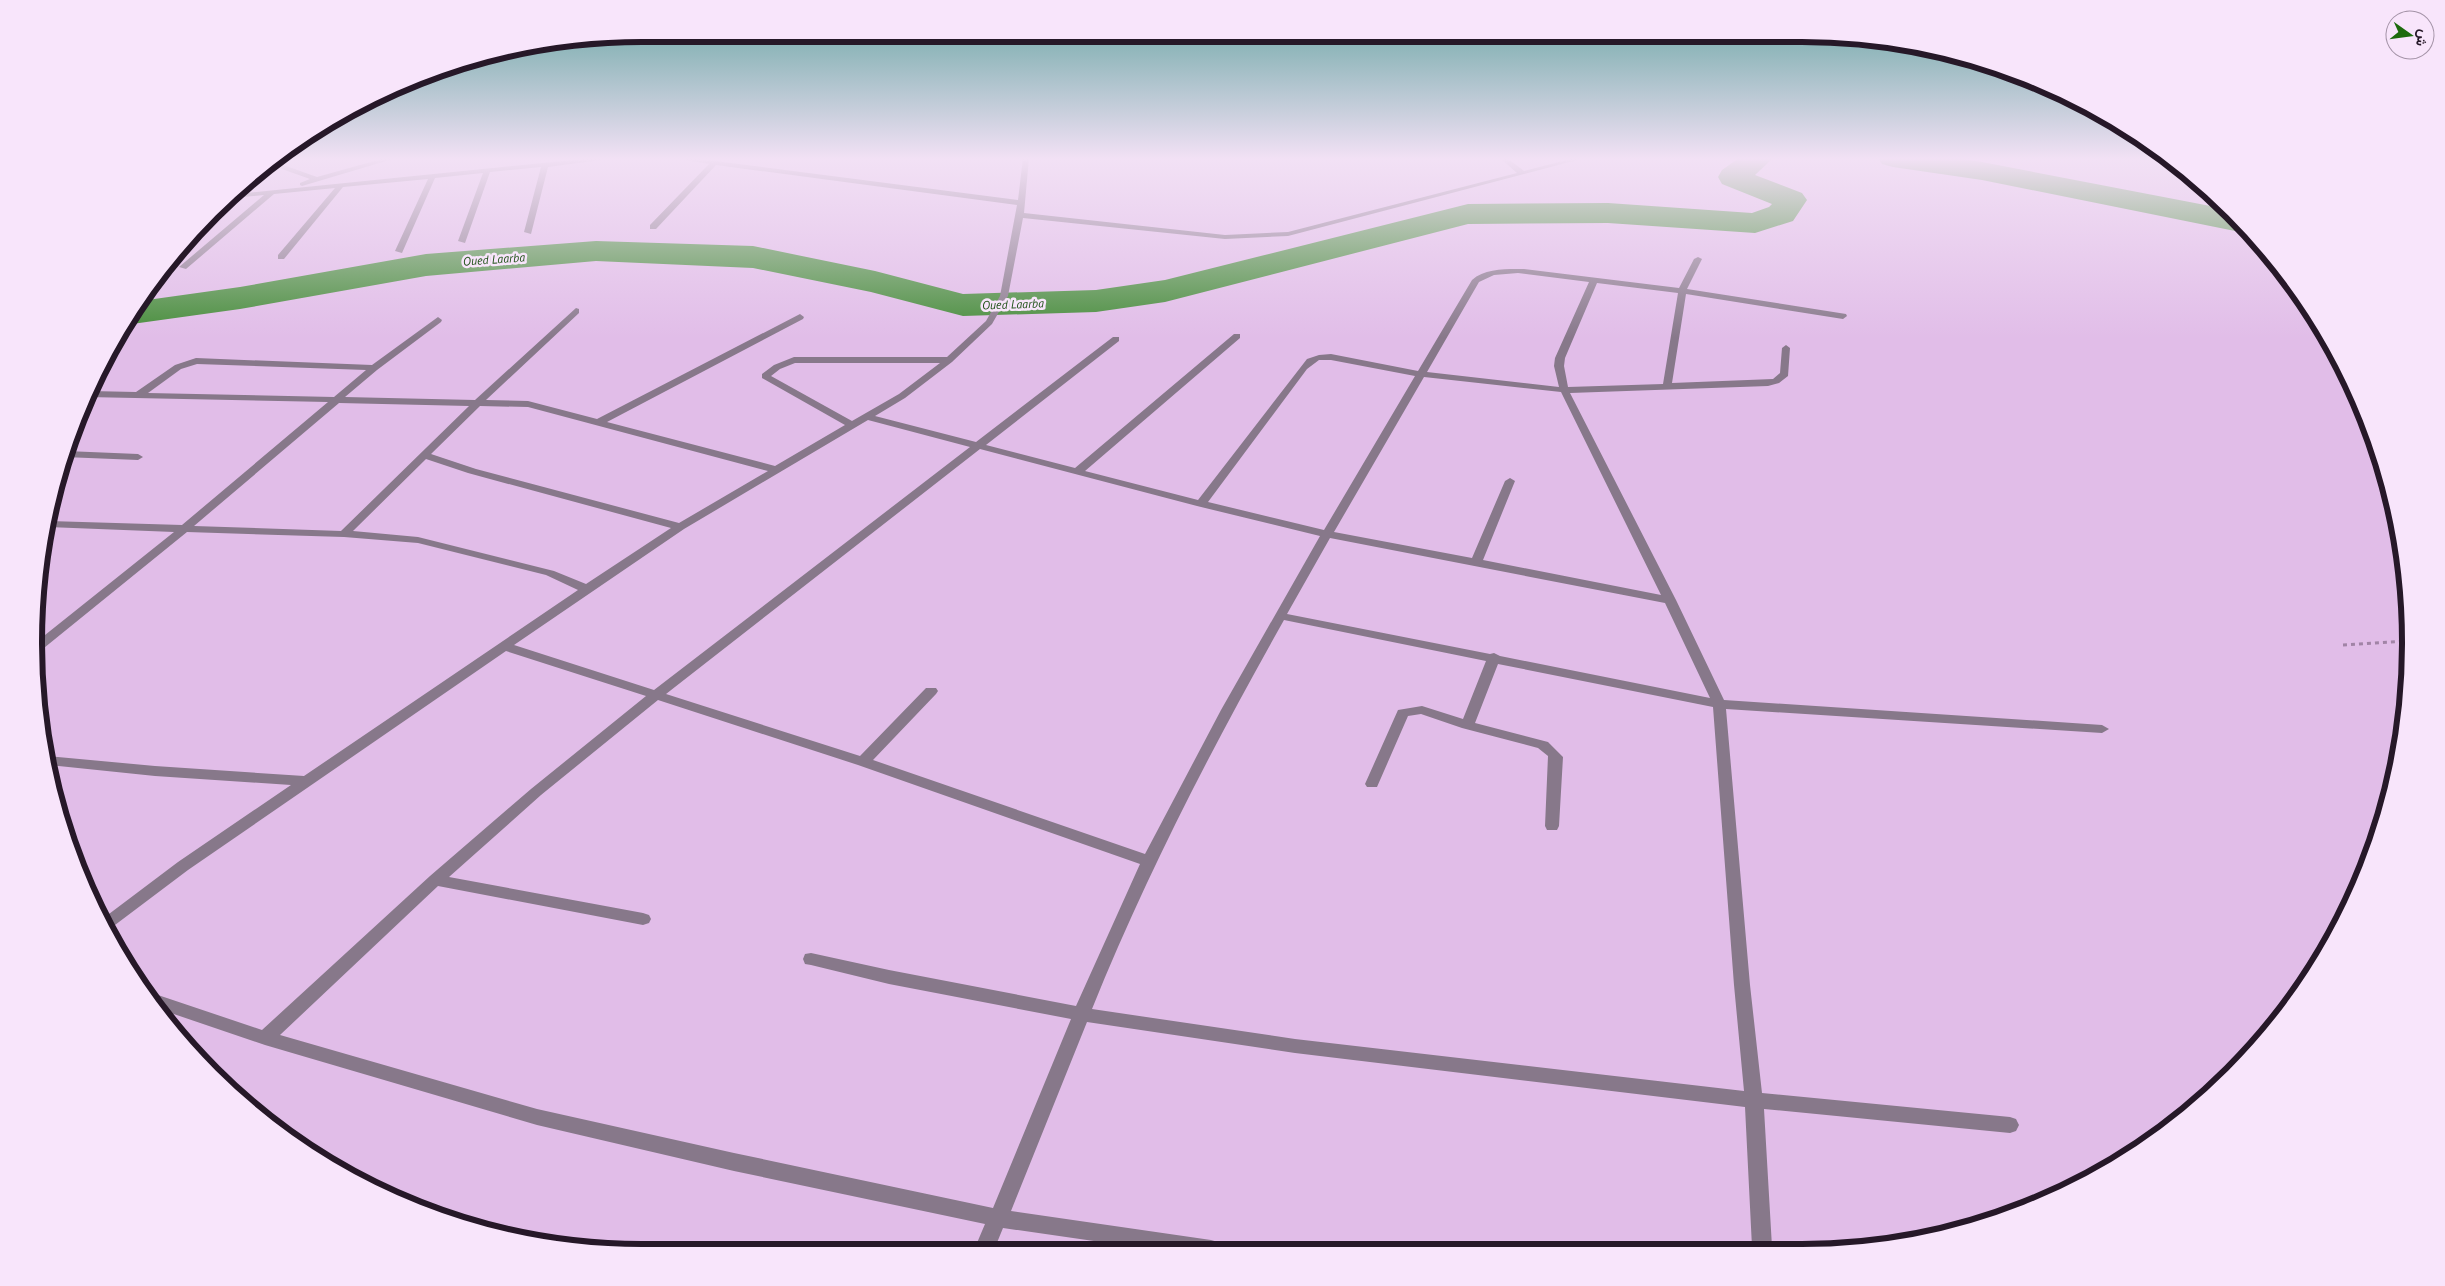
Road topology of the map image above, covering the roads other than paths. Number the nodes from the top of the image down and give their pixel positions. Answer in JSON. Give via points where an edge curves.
{"nodes":[{"id":1,"x":241,"y":218,"type":"edge"},
{"id":2,"x":314,"y":218,"type":"edge"},
{"id":3,"x":414,"y":218,"type":"edge"},
{"id":4,"x":470,"y":218,"type":"edge"},
{"id":5,"x":532,"y":218,"type":"edge"},
{"id":6,"x":662,"y":218,"type":"edge"},
{"id":7,"x":1019,"y":218,"type":"edge"},
{"id":8,"x":1046,"y":218,"type":"edge"},
{"id":9,"x":1351,"y":218,"type":"edge"},
{"id":10,"x":653,"y":227,"type":"dead end"},
{"id":11,"x":528,"y":232,"type":"dead end"},
{"id":12,"x":462,"y":241,"type":"dead end"},
{"id":13,"x":400,"y":251,"type":"dead end"},
{"id":14,"x":282,"y":257,"type":"dead end"},
{"id":15,"x":1698,"y":259,"type":"dead end"},
{"id":16,"x":183,"y":267,"type":"dead end"},
{"id":17,"x":1594,"y":279,"type":"junction"},
{"id":18,"x":1682,"y":291,"type":"junction"},
{"id":19,"x":576,"y":311,"type":"dead end"},
{"id":20,"x":1843,"y":316,"type":"dead end"},
{"id":21,"x":800,"y":317,"type":"dead end"},
{"id":22,"x":438,"y":320,"type":"dead end"},
{"id":23,"x":1237,"y":336,"type":"dead end"},
{"id":24,"x":1116,"y":339,"type":"dead end"},
{"id":25,"x":1786,"y":348,"type":"dead end"},
{"id":26,"x":949,"y":360,"type":"junction"},
{"id":27,"x":374,"y":368,"type":"junction"},
{"id":28,"x":1421,"y":374,"type":"junction"},
{"id":29,"x":1668,"y":386,"type":"junction"},
{"id":30,"x":1564,"y":390,"type":"junction"},
{"id":31,"x":96,"y":394,"type":"edge"},
{"id":32,"x":138,"y":395,"type":"junction"},
{"id":33,"x":335,"y":400,"type":"junction"},
{"id":34,"x":478,"y":402,"type":"junction"},
{"id":35,"x":867,"y":418,"type":"junction"},
{"id":36,"x":599,"y":422,"type":"junction"},
{"id":37,"x":853,"y":426,"type":"junction"},
{"id":38,"x":978,"y":446,"type":"junction"},
{"id":39,"x":73,"y":454,"type":"edge"},
{"id":40,"x":425,"y":455,"type":"junction"},
{"id":41,"x":138,"y":458,"type":"dead end"},
{"id":42,"x":776,"y":470,"type":"junction"},
{"id":43,"x":1078,"y":471,"type":"junction"},
{"id":44,"x":1510,"y":481,"type":"dead end"},
{"id":45,"x":1201,"y":504,"type":"junction"},
{"id":46,"x":54,"y":524,"type":"edge"},
{"id":47,"x":680,"y":527,"type":"junction"},
{"id":48,"x":184,"y":528,"type":"junction"},
{"id":49,"x":344,"y":534,"type":"junction"},
{"id":50,"x":1328,"y":534,"type":"junction"},
{"id":51,"x":1477,"y":561,"type":"junction"},
{"id":52,"x":588,"y":588,"type":"junction"},
{"id":53,"x":1670,"y":600,"type":"junction"},
{"id":54,"x":1280,"y":616,"type":"junction"},
{"id":55,"x":42,"y":643,"type":"edge"},
{"id":56,"x":504,"y":646,"type":"junction"},
{"id":57,"x":1494,"y":657,"type":"junction"},
{"id":58,"x":931,"y":691,"type":"dead end"},
{"id":59,"x":655,"y":696,"type":"junction"},
{"id":60,"x":1719,"y":704,"type":"junction"},
{"id":61,"x":1467,"y":725,"type":"junction"},
{"id":62,"x":2102,"y":729,"type":"dead end"},
{"id":63,"x":54,"y":761,"type":"edge"},
{"id":64,"x":863,"y":762,"type":"junction"},
{"id":65,"x":304,"y":781,"type":"junction"},
{"id":66,"x":1372,"y":784,"type":"dead end"},
{"id":67,"x":1552,"y":826,"type":"dead end"},
{"id":68,"x":1149,"y":861,"type":"junction"},
{"id":69,"x":435,"y":880,"type":"junction"},
{"id":70,"x":643,"y":919,"type":"dead end"},
{"id":71,"x":111,"y":921,"type":"edge"},
{"id":72,"x":811,"y":959,"type":"dead end"},
{"id":73,"x":163,"y":1004,"type":"edge"},
{"id":74,"x":1080,"y":1014,"type":"junction"},
{"id":75,"x":265,"y":1038,"type":"junction"},
{"id":76,"x":1754,"y":1100,"type":"junction"},
{"id":77,"x":2010,"y":1125,"type":"dead end"},
{"id":78,"x":999,"y":1218,"type":"junction"},
{"id":79,"x":987,"y":1244,"type":"edge"},
{"id":80,"x":1177,"y":1244,"type":"edge"},
{"id":81,"x":1762,"y":1244,"type":"edge"}],
"edges":[{"from":1,"to":16,"type":"street"},
{"from":2,"to":14,"type":"street"},
{"from":3,"to":13,"type":"street"},
{"from":4,"to":12,"type":"street"},
{"from":5,"to":11,"type":"street"},
{"from":6,"to":10,"type":"street"},
{"from":7,"to":26,"type":"street","via":[[1004,296],[989,322]]},
{"from":8,"to":9,"type":"street","via":[[1225,237],[1288,234]]},
{"from":15,"to":18,"type":"street"},
{"from":17,"to":18,"type":"street"},
{"from":17,"to":28,"type":"street","via":[[1524,271],[1485,273],[1476,280]]},
{"from":17,"to":30,"type":"street","via":[[1560,358]]},
{"from":18,"to":20,"type":"street"},
{"from":18,"to":29,"type":"street"},
{"from":19,"to":34,"type":"street"},
{"from":21,"to":36,"type":"street"},
{"from":22,"to":27,"type":"street"},
{"from":23,"to":43,"type":"street"},
{"from":24,"to":38,"type":"street"},
{"from":25,"to":29,"type":"street","via":[[1784,374],[1776,381]]},
{"from":26,"to":35,"type":"street"},
{"from":26,"to":37,"type":"street","via":[[794,360],[777,366],[766,376]]},
{"from":27,"to":32,"type":"street","via":[[196,361],[178,367]]},
{"from":27,"to":33,"type":"street"},
{"from":28,"to":30,"type":"street"},
{"from":28,"to":45,"type":"street","via":[[1331,357],[1310,360]]},
{"from":28,"to":50,"type":"street"},
{"from":29,"to":30,"type":"street"},
{"from":30,"to":53,"type":"street"},
{"from":31,"to":32,"type":"street"},
{"from":32,"to":33,"type":"street"},
{"from":33,"to":34,"type":"street"},
{"from":33,"to":48,"type":"street"},
{"from":34,"to":36,"type":"street","via":[[528,404]]},
{"from":34,"to":40,"type":"street"},
{"from":35,"to":37,"type":"street"},
{"from":35,"to":38,"type":"street"},
{"from":36,"to":42,"type":"street"},
{"from":37,"to":42,"type":"street"},
{"from":38,"to":43,"type":"street"},
{"from":38,"to":59,"type":"street"},
{"from":39,"to":41,"type":"street"},
{"from":40,"to":47,"type":"street","via":[[472,471]]},
{"from":40,"to":49,"type":"street"},
{"from":42,"to":47,"type":"street"},
{"from":43,"to":45,"type":"street"},
{"from":44,"to":51,"type":"street"},
{"from":45,"to":50,"type":"street"},
{"from":46,"to":48,"type":"street"},
{"from":47,"to":52,"type":"street"},
{"from":48,"to":49,"type":"street"},
{"from":48,"to":55,"type":"street"},
{"from":49,"to":52,"type":"street","via":[[418,540],[550,573]]},
{"from":50,"to":51,"type":"street"},
{"from":50,"to":54,"type":"street"},
{"from":51,"to":53,"type":"street"},
{"from":52,"to":56,"type":"street"},
{"from":53,"to":60,"type":"street"},
{"from":54,"to":57,"type":"street"},
{"from":54,"to":68,"type":"street","via":[[1202,755]]},
{"from":56,"to":59,"type":"street"},
{"from":56,"to":65,"type":"street"},
{"from":57,"to":60,"type":"street"},
{"from":57,"to":61,"type":"street"},
{"from":58,"to":64,"type":"street"},
{"from":59,"to":64,"type":"street"},
{"from":59,"to":69,"type":"street","via":[[536,792]]},
{"from":60,"to":62,"type":"street"},
{"from":60,"to":76,"type":"street"},
{"from":61,"to":66,"type":"street","via":[[1422,710],[1403,713]]},
{"from":61,"to":67,"type":"street","via":[[1543,745],[1554,752]]},
{"from":63,"to":65,"type":"street"},
{"from":64,"to":68,"type":"street"},
{"from":65,"to":71,"type":"street"},
{"from":68,"to":74,"type":"street"},
{"from":69,"to":70,"type":"street"},
{"from":69,"to":75,"type":"street"},
{"from":72,"to":74,"type":"street"},
{"from":73,"to":75,"type":"street"},
{"from":74,"to":76,"type":"street","via":[[1295,1046]]},
{"from":74,"to":78,"type":"street"},
{"from":75,"to":78,"type":"street","via":[[537,1116]]},
{"from":76,"to":77,"type":"street"},
{"from":76,"to":81,"type":"street"},
{"from":78,"to":79,"type":"street"},
{"from":78,"to":80,"type":"street"}]}
